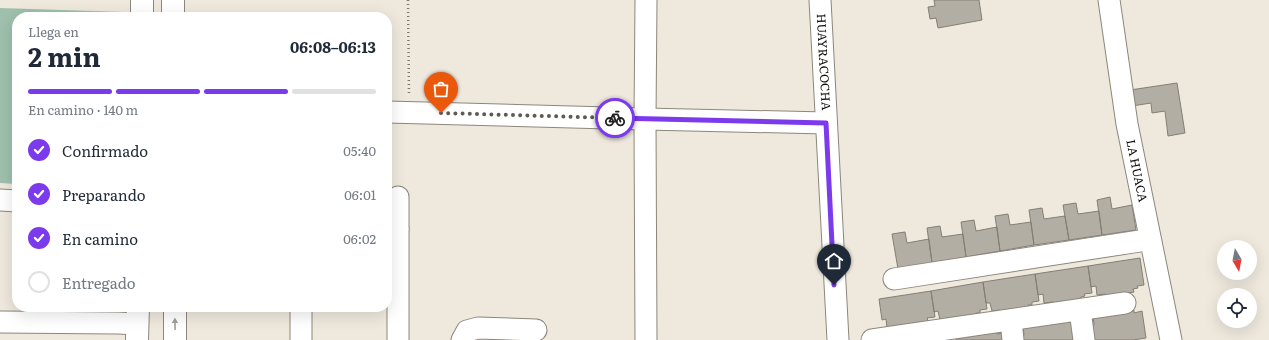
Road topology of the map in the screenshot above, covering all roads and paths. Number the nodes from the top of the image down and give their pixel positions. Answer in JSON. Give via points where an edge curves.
{"nodes":[{"id":1,"x":142,"y":0,"type":"edge"},
{"id":2,"x":173,"y":0,"type":"edge"},
{"id":3,"x":408,"y":0,"type":"edge"},
{"id":4,"x":646,"y":0,"type":"edge"},
{"id":5,"x":820,"y":0,"type":"edge"},
{"id":6,"x":1109,"y":0,"type":"edge"},
{"id":7,"x":142,"y":12,"type":"edge"},
{"id":8,"x":173,"y":12,"type":"edge"},
{"id":9,"x":392,"y":112,"type":"edge"},
{"id":10,"x":409,"y":112,"type":"junction"},
{"id":11,"x":645,"y":119,"type":"junction"},
{"id":12,"x":826,"y":123,"type":"junction"},
{"id":13,"x":398,"y":197,"type":"dead end"},
{"id":14,"x":0,"y":200,"type":"edge"},
{"id":15,"x":12,"y":201,"type":"edge"},
{"id":16,"x":393,"y":229,"type":"edge"},
{"id":17,"x":1150,"y":238,"type":"junction"},
{"id":18,"x":894,"y":279,"type":"dead end"},
{"id":19,"x":1125,"y":303,"type":"dead end"},
{"id":20,"x":1080,"y":310,"type":"junction"},
{"id":21,"x":175,"y":312,"type":"edge"},
{"id":22,"x":301,"y":312,"type":"edge"},
{"id":23,"x":1011,"y":320,"type":"junction"},
{"id":24,"x":0,"y":322,"type":"edge"},
{"id":25,"x":138,"y":324,"type":"edge"},
{"id":26,"x":536,"y":330,"type":"dead end"},
{"id":27,"x":944,"y":335,"type":"edge"},
{"id":28,"x":175,"y":340,"type":"edge"},
{"id":29,"x":301,"y":340,"type":"edge"},
{"id":30,"x":398,"y":340,"type":"edge"},
{"id":31,"x":462,"y":340,"type":"edge"},
{"id":32,"x":646,"y":340,"type":"edge"},
{"id":33,"x":838,"y":340,"type":"edge"},
{"id":34,"x":872,"y":340,"type":"edge"},
{"id":35,"x":1014,"y":340,"type":"edge"},
{"id":36,"x":1084,"y":340,"type":"edge"},
{"id":37,"x":1171,"y":340,"type":"edge"}],
"edges":[{"from":1,"to":7,"type":"main road"},
{"from":2,"to":8,"type":"main road"},
{"from":3,"to":10,"type":"path"},
{"from":4,"to":11,"type":"street"},
{"from":5,"to":12,"type":"street","name":"HUAYRACOCHA"},
{"from":6,"to":17,"type":"street","name":"LA HUACA","via":[[1127,124]]},
{"from":9,"to":10,"type":"street"},
{"from":10,"to":11,"type":"street"},
{"from":11,"to":12,"type":"street"},
{"from":11,"to":32,"type":"street"},
{"from":12,"to":33,"type":"street","name":"HUAYRACOCHA"},
{"from":13,"to":16,"type":"street"},
{"from":14,"to":15,"type":"street"},
{"from":16,"to":30,"type":"street"},
{"from":17,"to":18,"type":"street"},
{"from":17,"to":37,"type":"street","name":"LA HUACA"},
{"from":19,"to":20,"type":"street"},
{"from":20,"to":23,"type":"street"},
{"from":20,"to":36,"type":"street"},
{"from":28,"to":21,"type":"main road","one_way":true},
{"from":22,"to":29,"type":"street"},
{"from":23,"to":27,"type":"street"},
{"from":23,"to":35,"type":"street"},
{"from":24,"to":25,"type":"street"},
{"from":26,"to":31,"type":"street","via":[[478,328],[468,331]]},
{"from":27,"to":34,"type":"street"}]}
